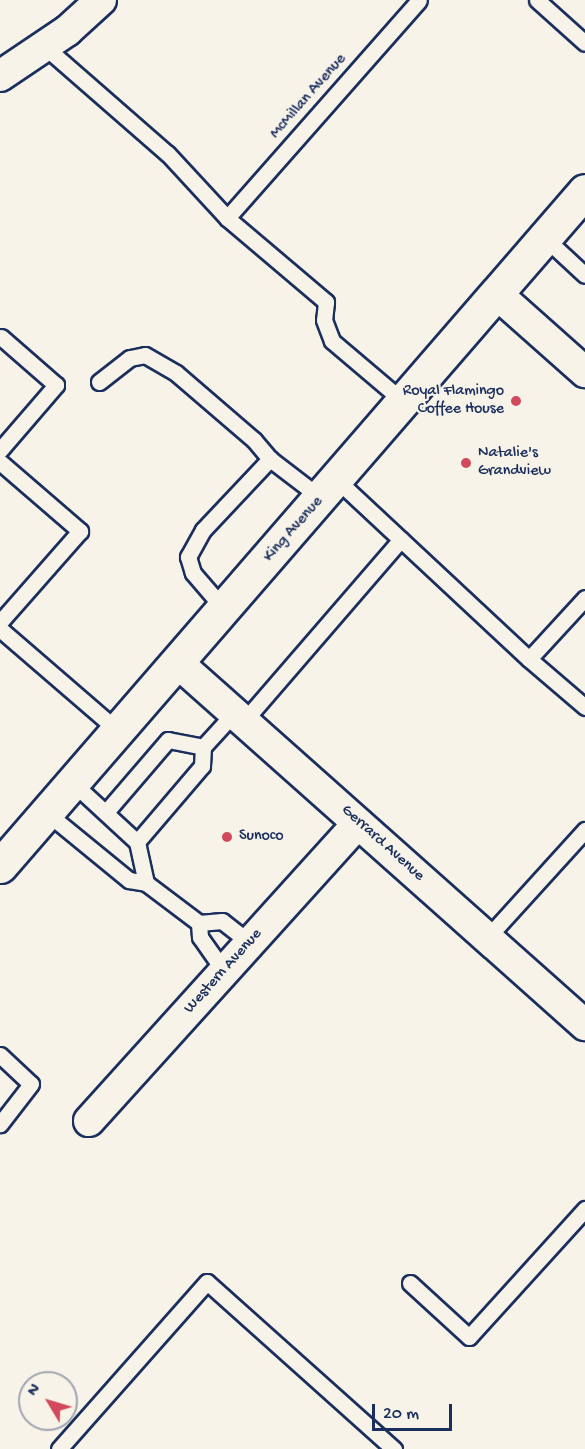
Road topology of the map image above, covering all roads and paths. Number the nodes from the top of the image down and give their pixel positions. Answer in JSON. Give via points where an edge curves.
{"nodes":[{"id":1,"x":101,"y":0,"type":"edge"},
{"id":2,"x":419,"y":0,"type":"edge"},
{"id":3,"x":537,"y":0,"type":"edge"},
{"id":4,"x":585,"y":43,"type":"edge"},
{"id":5,"x":44,"y":46,"type":"junction"},
{"id":6,"x":0,"y":76,"type":"edge"},
{"id":7,"x":585,"y":191,"type":"edge"},
{"id":8,"x":227,"y":218,"type":"junction"},
{"id":9,"x":545,"y":238,"type":"junction"},
{"id":10,"x":585,"y":275,"type":"edge"},
{"id":11,"x":497,"y":294,"type":"junction"},
{"id":12,"x":1,"y":337,"type":"edge"},
{"id":13,"x":585,"y":372,"type":"edge"},
{"id":14,"x":99,"y":382,"type":"dead end"},
{"id":15,"x":404,"y":402,"type":"junction"},
{"id":16,"x":0,"y":450,"type":"edge"},
{"id":17,"x":270,"y":459,"type":"junction"},
{"id":18,"x":0,"y":462,"type":"edge"},
{"id":19,"x":329,"y":489,"type":"junction"},
{"id":20,"x":401,"y":539,"type":"junction"},
{"id":21,"x":585,"y":597,"type":"edge"},
{"id":22,"x":224,"y":609,"type":"junction"},
{"id":23,"x":0,"y":622,"type":"edge"},
{"id":24,"x":0,"y":629,"type":"edge"},
{"id":25,"x":530,"y":659,"type":"junction"},
{"id":26,"x":178,"y":663,"type":"junction"},
{"id":27,"x":585,"y":708,"type":"edge"},
{"id":28,"x":239,"y":717,"type":"junction"},
{"id":29,"x":118,"y":731,"type":"junction"},
{"id":30,"x":203,"y":747,"type":"junction"},
{"id":31,"x":73,"y":783,"type":"junction"},
{"id":32,"x":106,"y":812,"type":"junction"},
{"id":33,"x":47,"y":813,"type":"junction"},
{"id":34,"x":358,"y":823,"type":"junction"},
{"id":35,"x":585,"y":830,"type":"edge"},
{"id":36,"x":137,"y":842,"type":"junction"},
{"id":37,"x":0,"y":866,"type":"edge"},
{"id":38,"x":146,"y":883,"type":"junction"},
{"id":39,"x":200,"y":923,"type":"junction"},
{"id":40,"x":487,"y":938,"type":"junction"},
{"id":41,"x":250,"y":943,"type":"junction"},
{"id":42,"x":224,"y":971,"type":"junction"},
{"id":43,"x":585,"y":1026,"type":"edge"},
{"id":44,"x":0,"y":1055,"type":"edge"},
{"id":45,"x":90,"y":1121,"type":"dead end"},
{"id":46,"x":0,"y":1124,"type":"edge"},
{"id":47,"x":585,"y":1209,"type":"edge"},
{"id":48,"x":410,"y":1283,"type":"dead end"},
{"id":49,"x":59,"y":1449,"type":"edge"},
{"id":50,"x":394,"y":1449,"type":"edge"}],
"edges":[{"from":1,"to":5,"type":"street"},
{"from":2,"to":8,"type":"lane","name":"McMillan Avenue"},
{"from":3,"to":4,"type":"lane"},
{"from":5,"to":6,"type":"street"},
{"from":5,"to":8,"type":"lane","via":[[168,154]]},
{"from":7,"to":9,"type":"street","name":"King Avenue"},
{"from":8,"to":15,"type":"lane","via":[[326,302],[324,320],[332,341]]},
{"from":9,"to":10,"type":"lane"},
{"from":9,"to":11,"type":"street","name":"King Avenue"},
{"from":11,"to":13,"type":"street"},
{"from":11,"to":15,"type":"street","name":"King Avenue"},
{"from":12,"to":16,"type":"lane","via":[[56,386]]},
{"from":14,"to":17,"type":"lane","via":[[130,358],[145,355],[176,373],[254,440]]},
{"from":15,"to":19,"type":"street","name":"King Avenue"},
{"from":17,"to":19,"type":"lane"},
{"from":17,"to":22,"type":"lane","via":[[203,530],[188,557],[193,573]]},
{"from":18,"to":23,"type":"lane","via":[[80,531]]},
{"from":19,"to":20,"type":"lane"},
{"from":19,"to":22,"type":"street","name":"King Avenue"},
{"from":20,"to":25,"type":"lane"},
{"from":20,"to":28,"type":"lane"},
{"from":21,"to":25,"type":"lane"},
{"from":22,"to":26,"type":"street","name":"King Avenue"},
{"from":24,"to":29,"type":"lane"},
{"from":25,"to":27,"type":"lane"},
{"from":26,"to":28,"type":"street","name":"Gerrard Avenue"},
{"from":26,"to":29,"type":"street","name":"King Avenue"},
{"from":28,"to":30,"type":"lane"},
{"from":28,"to":34,"type":"street","name":"Gerrard Avenue"},
{"from":29,"to":31,"type":"street","name":"King Avenue"},
{"from":30,"to":32,"type":"lane","via":[[168,740]]},
{"from":30,"to":36,"type":"lane","via":[[202,766]]},
{"from":31,"to":32,"type":"lane"},
{"from":31,"to":33,"type":"street","name":"King Avenue"},
{"from":32,"to":36,"type":"lane"},
{"from":33,"to":37,"type":"street","name":"King Avenue"},
{"from":33,"to":38,"type":"lane","via":[[129,880]]},
{"from":34,"to":40,"type":"street","name":"Gerrard Avenue"},
{"from":34,"to":41,"type":"street","name":"Western Avenue"},
{"from":35,"to":40,"type":"lane"},
{"from":36,"to":38,"type":"lane"},
{"from":38,"to":39,"type":"lane"},
{"from":39,"to":41,"type":"lane","via":[[222,921]]},
{"from":39,"to":42,"type":"lane","via":[[200,937]]},
{"from":40,"to":43,"type":"street","name":"Gerrard Avenue"},
{"from":41,"to":42,"type":"street","name":"Western Avenue"},
{"from":42,"to":45,"type":"street","name":"Western Avenue"},
{"from":44,"to":46,"type":"lane","via":[[31,1084]]},
{"from":47,"to":48,"type":"lane","via":[[469,1337]]},
{"from":49,"to":50,"type":"lane","via":[[207,1282]]}]}
